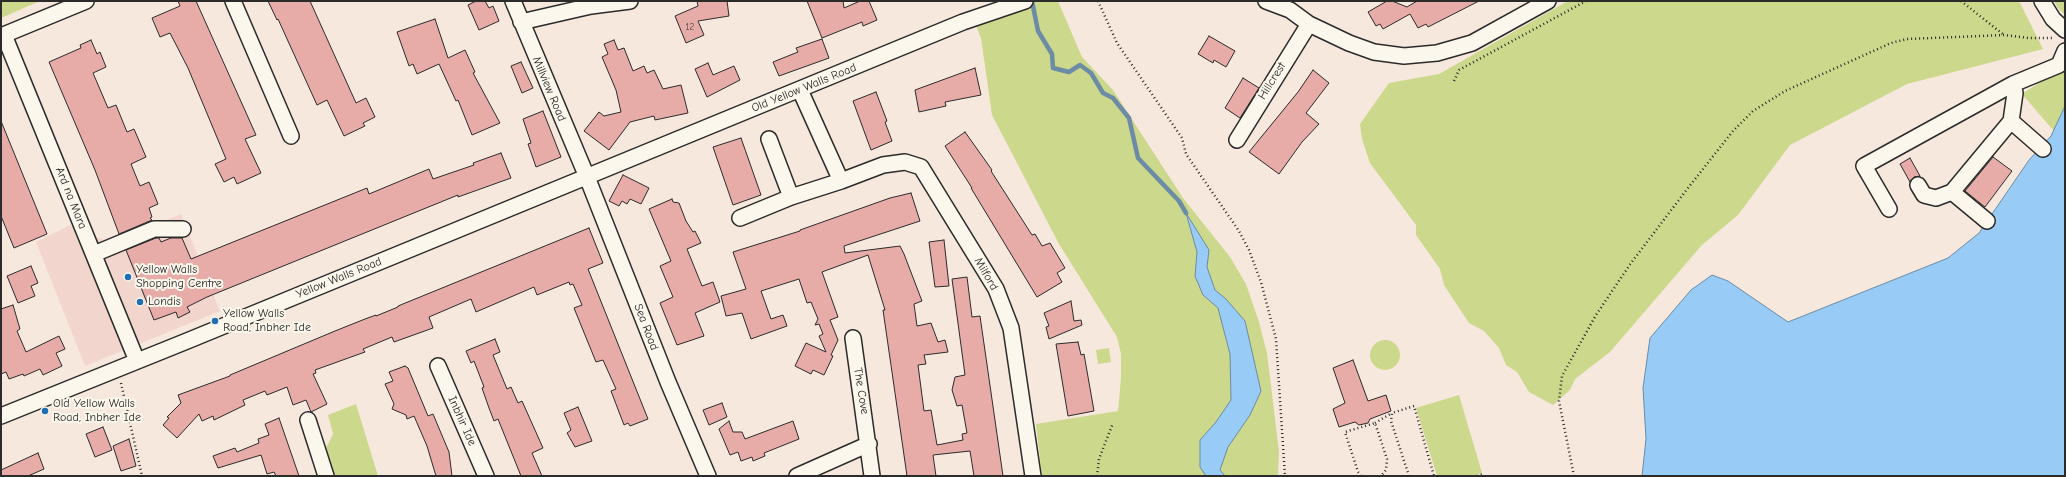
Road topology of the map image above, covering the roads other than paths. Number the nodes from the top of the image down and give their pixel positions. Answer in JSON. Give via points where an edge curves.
{"nodes":[{"id":1,"x":86,"y":1,"type":"edge"},
{"id":2,"x":233,"y":1,"type":"edge"},
{"id":3,"x":513,"y":1,"type":"edge"},
{"id":4,"x":630,"y":1,"type":"edge"},
{"id":5,"x":1266,"y":1,"type":"edge"},
{"id":6,"x":1548,"y":1,"type":"edge"},
{"id":7,"x":2042,"y":1,"type":"edge"},
{"id":8,"x":1023,"y":2,"type":"edge"},
{"id":9,"x":521,"y":22,"type":"junction"},
{"id":10,"x":1309,"y":24,"type":"junction"},
{"id":11,"x":2060,"y":34,"type":"edge"},
{"id":12,"x":2,"y":36,"type":"edge"},
{"id":13,"x":2065,"y":51,"type":"edge"},
{"id":14,"x":2062,"y":65,"type":"edge"},
{"id":15,"x":2013,"y":84,"type":"junction"},
{"id":16,"x":800,"y":90,"type":"junction"},
{"id":17,"x":2011,"y":121,"type":"junction"},
{"id":18,"x":291,"y":136,"type":"dead end"},
{"id":19,"x":769,"y":139,"type":"dead end"},
{"id":20,"x":1237,"y":140,"type":"dead end"},
{"id":21,"x":2043,"y":149,"type":"dead end"},
{"id":22,"x":587,"y":177,"type":"junction"},
{"id":23,"x":841,"y":181,"type":"junction"},
{"id":24,"x":1918,"y":185,"type":"dead end"},
{"id":25,"x":1952,"y":192,"type":"junction"},
{"id":26,"x":792,"y":197,"type":"junction"},
{"id":27,"x":1889,"y":209,"type":"dead end"},
{"id":28,"x":740,"y":218,"type":"dead end"},
{"id":29,"x":1987,"y":221,"type":"dead end"},
{"id":30,"x":183,"y":229,"type":"dead end"},
{"id":31,"x":94,"y":254,"type":"junction"},
{"id":32,"x":853,"y":338,"type":"dead end"},
{"id":33,"x":137,"y":361,"type":"junction"},
{"id":34,"x":438,"y":366,"type":"dead end"},
{"id":35,"x":1,"y":416,"type":"edge"},
{"id":36,"x":308,"y":420,"type":"dead end"},
{"id":37,"x":869,"y":444,"type":"junction"},
{"id":38,"x":326,"y":476,"type":"edge"},
{"id":39,"x":486,"y":476,"type":"edge"},
{"id":40,"x":708,"y":476,"type":"edge"},
{"id":41,"x":797,"y":476,"type":"edge"},
{"id":42,"x":872,"y":476,"type":"edge"},
{"id":43,"x":1033,"y":476,"type":"edge"}],
"edges":[{"from":1,"to":12,"type":"street","name":"Ard na Mara"},
{"from":2,"to":18,"type":"street"},
{"from":3,"to":9,"type":"street","name":"Millview Road"},
{"from":4,"to":9,"type":"street","via":[[591,6]]},
{"from":5,"to":10,"type":"street","via":[[1290,10]]},
{"from":6,"to":10,"type":"street","via":[[1472,43],[1437,53],[1404,56],[1374,52]]},
{"from":7,"to":11,"type":"street"},
{"from":8,"to":16,"type":"street","name":"Old Yellow Walls Road","via":[[962,22]]},
{"from":9,"to":22,"type":"street","name":"Millview Road"},
{"from":10,"to":20,"type":"street","name":"Hillcrest"},
{"from":12,"to":31,"type":"street","name":"Ard na Mara"},
{"from":13,"to":14,"type":"street"},
{"from":14,"to":15,"type":"street"},
{"from":15,"to":17,"type":"street","via":[[2015,93]]},
{"from":15,"to":27,"type":"street","via":[[1864,166]]},
{"from":16,"to":22,"type":"street","name":"Old Yellow Walls Road"},
{"from":16,"to":23,"type":"street"},
{"from":17,"to":21,"type":"street"},
{"from":17,"to":25,"type":"street"},
{"from":19,"to":26,"type":"street"},
{"from":22,"to":33,"type":"street","name":"Yellow Walls Road"},
{"from":22,"to":40,"type":"street","name":"Sea Road"},
{"from":23,"to":26,"type":"street","name":"Milford"},
{"from":23,"to":43,"type":"street","name":"Milford","via":[[883,165],[905,162],[921,167],[996,289],[1011,328]]},
{"from":24,"to":25,"type":"street","via":[[1924,195],[1936,198]]},
{"from":25,"to":29,"type":"street"},
{"from":26,"to":28,"type":"street","name":"Milford"},
{"from":30,"to":31,"type":"street","via":[[154,229]]},
{"from":31,"to":33,"type":"street","name":"Ard na Mara"},
{"from":32,"to":37,"type":"street","name":"The Cove"},
{"from":33,"to":35,"type":"street","name":"Yellow Walls Road"},
{"from":34,"to":39,"type":"street","name":"Inbhir Ide"},
{"from":36,"to":38,"type":"street"},
{"from":37,"to":41,"type":"street"},
{"from":37,"to":42,"type":"street","name":"The Cove"}]}
